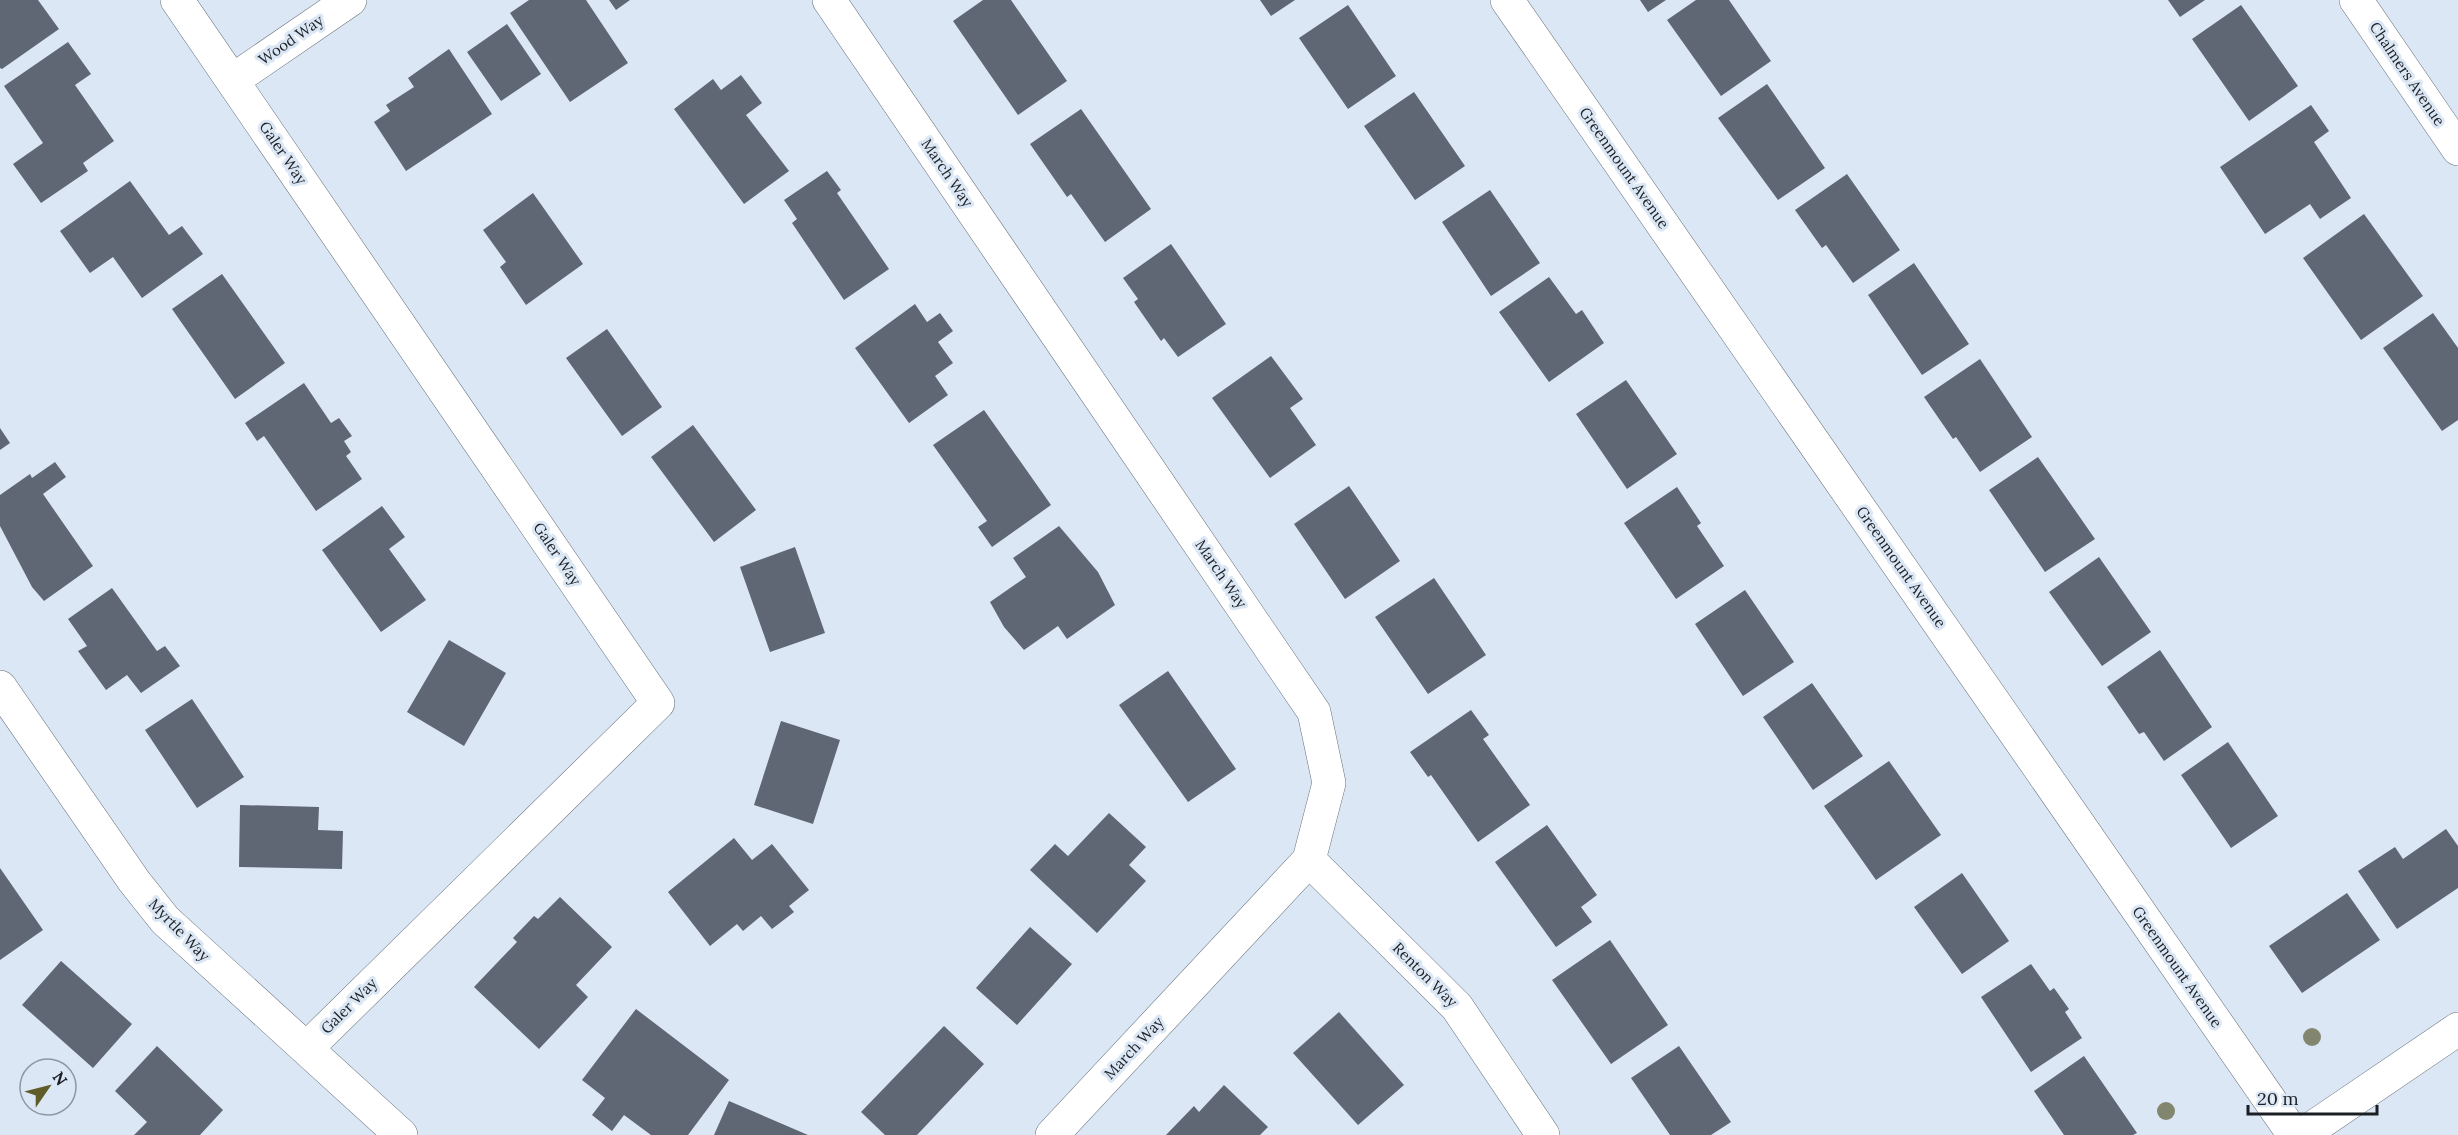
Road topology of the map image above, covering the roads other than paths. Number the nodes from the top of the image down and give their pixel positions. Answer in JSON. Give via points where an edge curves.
{"nodes":[{"id":1,"x":177,"y":0,"type":"edge"},
{"id":2,"x":350,"y":0,"type":"edge"},
{"id":3,"x":829,"y":0,"type":"edge"},
{"id":4,"x":1507,"y":0,"type":"edge"},
{"id":5,"x":2356,"y":0,"type":"edge"},
{"id":6,"x":233,"y":80,"type":"junction"},
{"id":7,"x":2458,"y":149,"type":"edge"},
{"id":8,"x":0,"y":687,"type":"edge"},
{"id":9,"x":1309,"y":860,"type":"junction"},
{"id":10,"x":2458,"y":1029,"type":"edge"},
{"id":11,"x":307,"y":1048,"type":"junction"},
{"id":12,"x":400,"y":1135,"type":"edge"},
{"id":13,"x":1052,"y":1135,"type":"edge"},
{"id":14,"x":1543,"y":1135,"type":"edge"},
{"id":15,"x":2294,"y":1135,"type":"edge"},
{"id":16,"x":2302,"y":1135,"type":"edge"}],
"edges":[{"from":1,"to":6,"type":"street","name":"Galer Way"},
{"from":2,"to":6,"type":"street","name":"Wood Way"},
{"from":3,"to":9,"type":"street","name":"March Way","via":[[1314,712],[1329,783]]},
{"from":4,"to":15,"type":"street","name":"Greenmount Avenue"},
{"from":5,"to":7,"type":"street","name":"Chalmers Avenue"},
{"from":6,"to":11,"type":"street","name":"Galer Way","via":[[658,703]]},
{"from":8,"to":11,"type":"street","name":"Myrtle Way","via":[[165,920]]},
{"from":9,"to":13,"type":"street","name":"March Way"},
{"from":9,"to":14,"type":"street","name":"Renton Way","via":[[1457,1007]]},
{"from":10,"to":16,"type":"street"},
{"from":11,"to":12,"type":"street","name":"Myrtle Way"}]}
